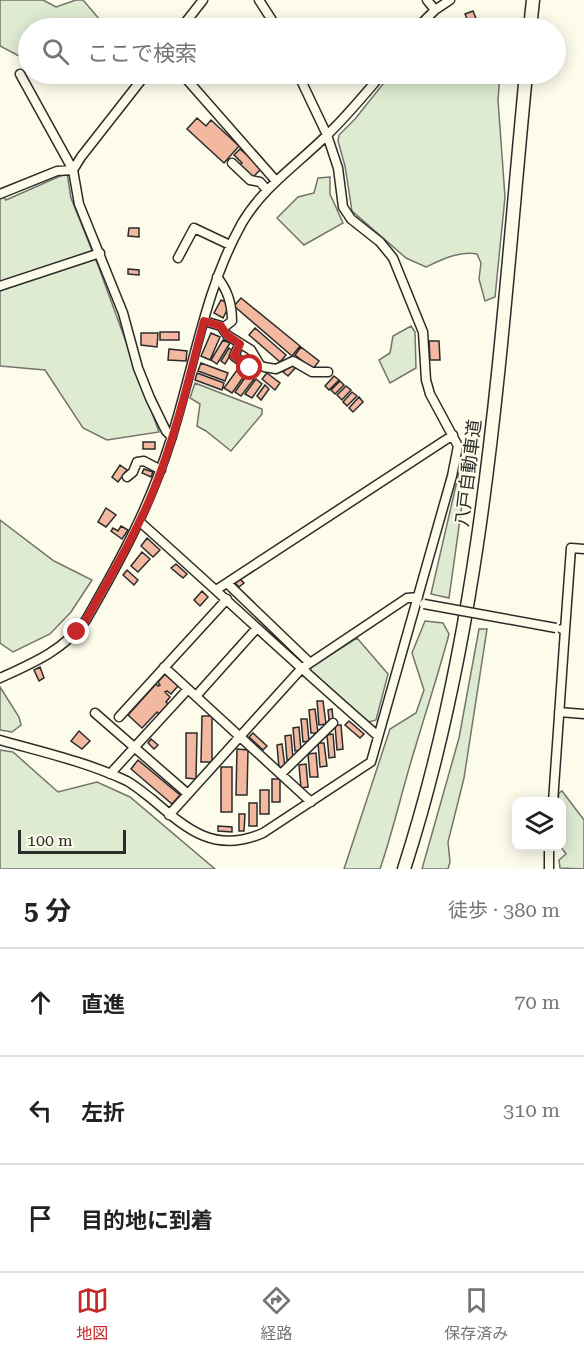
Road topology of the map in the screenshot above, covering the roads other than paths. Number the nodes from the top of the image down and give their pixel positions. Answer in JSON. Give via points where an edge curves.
{"nodes":[{"id":1,"x":202,"y":0,"type":"edge"},
{"id":2,"x":259,"y":0,"type":"edge"},
{"id":3,"x":428,"y":0,"type":"edge"},
{"id":4,"x":450,"y":0,"type":"edge"},
{"id":5,"x":533,"y":0,"type":"edge"},
{"id":6,"x":435,"y":10,"type":"junction"},
{"id":7,"x":188,"y":18,"type":"edge"},
{"id":8,"x":271,"y":18,"type":"edge"},
{"id":9,"x":427,"y":18,"type":"edge"},
{"id":10,"x":531,"y":18,"type":"edge"},
{"id":11,"x":26,"y":84,"type":"edge"},
{"id":12,"x":138,"y":84,"type":"edge"},
{"id":13,"x":191,"y":84,"type":"edge"},
{"id":14,"x":303,"y":84,"type":"edge"},
{"id":15,"x":374,"y":84,"type":"edge"},
{"id":16,"x":525,"y":84,"type":"edge"},
{"id":17,"x":327,"y":135,"type":"junction"},
{"id":18,"x":232,"y":163,"type":"dead end"},
{"id":19,"x":73,"y":170,"type":"junction"},
{"id":20,"x":276,"y":181,"type":"junction"},
{"id":21,"x":267,"y":189,"type":"junction"},
{"id":22,"x":0,"y":194,"type":"edge"},
{"id":23,"x":230,"y":245,"type":"junction"},
{"id":24,"x":100,"y":254,"type":"junction"},
{"id":25,"x":178,"y":258,"type":"dead end"},
{"id":26,"x":218,"y":278,"type":"junction"},
{"id":27,"x":0,"y":286,"type":"edge"},
{"id":28,"x":204,"y":321,"type":"junction"},
{"id":29,"x":223,"y":328,"type":"junction"},
{"id":30,"x":240,"y":344,"type":"junction"},
{"id":31,"x":251,"y":350,"type":"junction"},
{"id":32,"x":242,"y":361,"type":"junction"},
{"id":33,"x":260,"y":365,"type":"junction"},
{"id":34,"x":328,"y":372,"type":"dead end"},
{"id":35,"x":453,"y":435,"type":"junction"},
{"id":36,"x":172,"y":437,"type":"junction"},
{"id":37,"x":161,"y":470,"type":"junction"},
{"id":38,"x":127,"y":477,"type":"dead end"},
{"id":39,"x":140,"y":522,"type":"junction"},
{"id":40,"x":584,"y":549,"type":"edge"},
{"id":41,"x":227,"y":583,"type":"junction"},
{"id":42,"x":216,"y":590,"type":"junction"},
{"id":43,"x":226,"y":599,"type":"junction"},
{"id":44,"x":420,"y":601,"type":"junction"},
{"id":45,"x":257,"y":628,"type":"junction"},
{"id":46,"x":561,"y":629,"type":"junction"},
{"id":47,"x":310,"y":663,"type":"junction"},
{"id":48,"x":164,"y":667,"type":"junction"},
{"id":49,"x":301,"y":669,"type":"junction"},
{"id":50,"x":0,"y":678,"type":"edge"},
{"id":51,"x":188,"y":689,"type":"junction"},
{"id":52,"x":196,"y":696,"type":"junction"},
{"id":53,"x":559,"y":712,"type":"junction"},
{"id":54,"x":95,"y":713,"type":"dead end"},
{"id":55,"x":584,"y":714,"type":"edge"},
{"id":56,"x":118,"y":717,"type":"dead end"},
{"id":57,"x":333,"y":723,"type":"dead end"},
{"id":58,"x":378,"y":736,"type":"junction"},
{"id":59,"x":240,"y":737,"type":"junction"},
{"id":60,"x":0,"y":740,"type":"edge"},
{"id":61,"x":134,"y":747,"type":"junction"},
{"id":62,"x":110,"y":774,"type":"junction"},
{"id":63,"x":281,"y":774,"type":"junction"},
{"id":64,"x":188,"y":794,"type":"junction"},
{"id":65,"x":553,"y":797,"type":"edge"},
{"id":66,"x":311,"y":802,"type":"junction"},
{"id":67,"x":169,"y":814,"type":"junction"},
{"id":68,"x":549,"y":851,"type":"edge"},
{"id":69,"x":404,"y":869,"type":"edge"},
{"id":70,"x":549,"y":869,"type":"edge"}],
"edges":[{"from":1,"to":7,"type":"street"},
{"from":2,"to":8,"type":"street"},
{"from":3,"to":6,"type":"street"},
{"from":4,"to":6,"type":"street"},
{"from":5,"to":10,"type":"highway"},
{"from":6,"to":9,"type":"street"},
{"from":11,"to":19,"type":"street"},
{"from":12,"to":19,"type":"street"},
{"from":13,"to":20,"type":"street"},
{"from":14,"to":17,"type":"street"},
{"from":15,"to":17,"type":"street"},
{"from":16,"to":69,"type":"highway","name":"八戸自動車道","via":[[499,363],[468,608],[420,820]]},
{"from":17,"to":20,"type":"street"},
{"from":17,"to":35,"type":"street","via":[[338,168],[344,207],[351,219],[393,258],[403,280],[423,332],[430,394]]},
{"from":18,"to":21,"type":"street"},
{"from":19,"to":22,"type":"street","via":[[57,171]]},
{"from":19,"to":24,"type":"street","via":[[79,204]]},
{"from":20,"to":21,"type":"street"},
{"from":21,"to":23,"type":"street"},
{"from":23,"to":25,"type":"street","via":[[194,228]]},
{"from":23,"to":26,"type":"street"},
{"from":24,"to":27,"type":"street"},
{"from":24,"to":36,"type":"street","via":[[123,313],[138,368]]},
{"from":26,"to":28,"type":"street"},
{"from":26,"to":29,"type":"street","via":[[228,293],[232,314],[232,321]]},
{"from":28,"to":29,"type":"street"},
{"from":28,"to":36,"type":"street"},
{"from":29,"to":30,"type":"street"},
{"from":30,"to":31,"type":"street"},
{"from":30,"to":32,"type":"street","via":[[234,356]]},
{"from":31,"to":32,"type":"street"},
{"from":31,"to":33,"type":"street"},
{"from":32,"to":33,"type":"street","via":[[250,368]]},
{"from":33,"to":34,"type":"street","via":[[276,369],[293,361],[312,372]]},
{"from":35,"to":41,"type":"street"},
{"from":35,"to":44,"type":"street","via":[[458,447]]},
{"from":36,"to":37,"type":"street"},
{"from":37,"to":38,"type":"street","via":[[144,461],[137,462]]},
{"from":37,"to":39,"type":"street"},
{"from":39,"to":42,"type":"street"},
{"from":39,"to":50,"type":"street","via":[[77,632],[51,653]]},
{"from":40,"to":46,"type":"street","via":[[571,548]]},
{"from":41,"to":42,"type":"street"},
{"from":41,"to":47,"type":"street"},
{"from":42,"to":43,"type":"street"},
{"from":43,"to":45,"type":"street"},
{"from":43,"to":48,"type":"street"},
{"from":44,"to":46,"type":"street","bridge":true},
{"from":44,"to":47,"type":"street","via":[[407,598]]},
{"from":44,"to":58,"type":"street"},
{"from":45,"to":49,"type":"street"},
{"from":45,"to":52,"type":"street"},
{"from":46,"to":53,"type":"street"},
{"from":47,"to":49,"type":"street"},
{"from":48,"to":51,"type":"street"},
{"from":48,"to":56,"type":"street"},
{"from":49,"to":58,"type":"street"},
{"from":49,"to":59,"type":"street"},
{"from":51,"to":52,"type":"street"},
{"from":51,"to":61,"type":"street"},
{"from":52,"to":59,"type":"street"},
{"from":53,"to":55,"type":"street"},
{"from":53,"to":65,"type":"street"},
{"from":54,"to":61,"type":"street"},
{"from":57,"to":63,"type":"street"},
{"from":58,"to":66,"type":"street","via":[[371,762]]},
{"from":59,"to":63,"type":"street"},
{"from":59,"to":64,"type":"street"},
{"from":60,"to":62,"type":"street"},
{"from":61,"to":62,"type":"street"},
{"from":61,"to":64,"type":"street"},
{"from":62,"to":67,"type":"street","via":[[130,783]]},
{"from":63,"to":66,"type":"street"},
{"from":64,"to":67,"type":"street"},
{"from":66,"to":67,"type":"street","via":[[248,840],[205,837],[185,828]]},
{"from":68,"to":70,"type":"street"}]}
